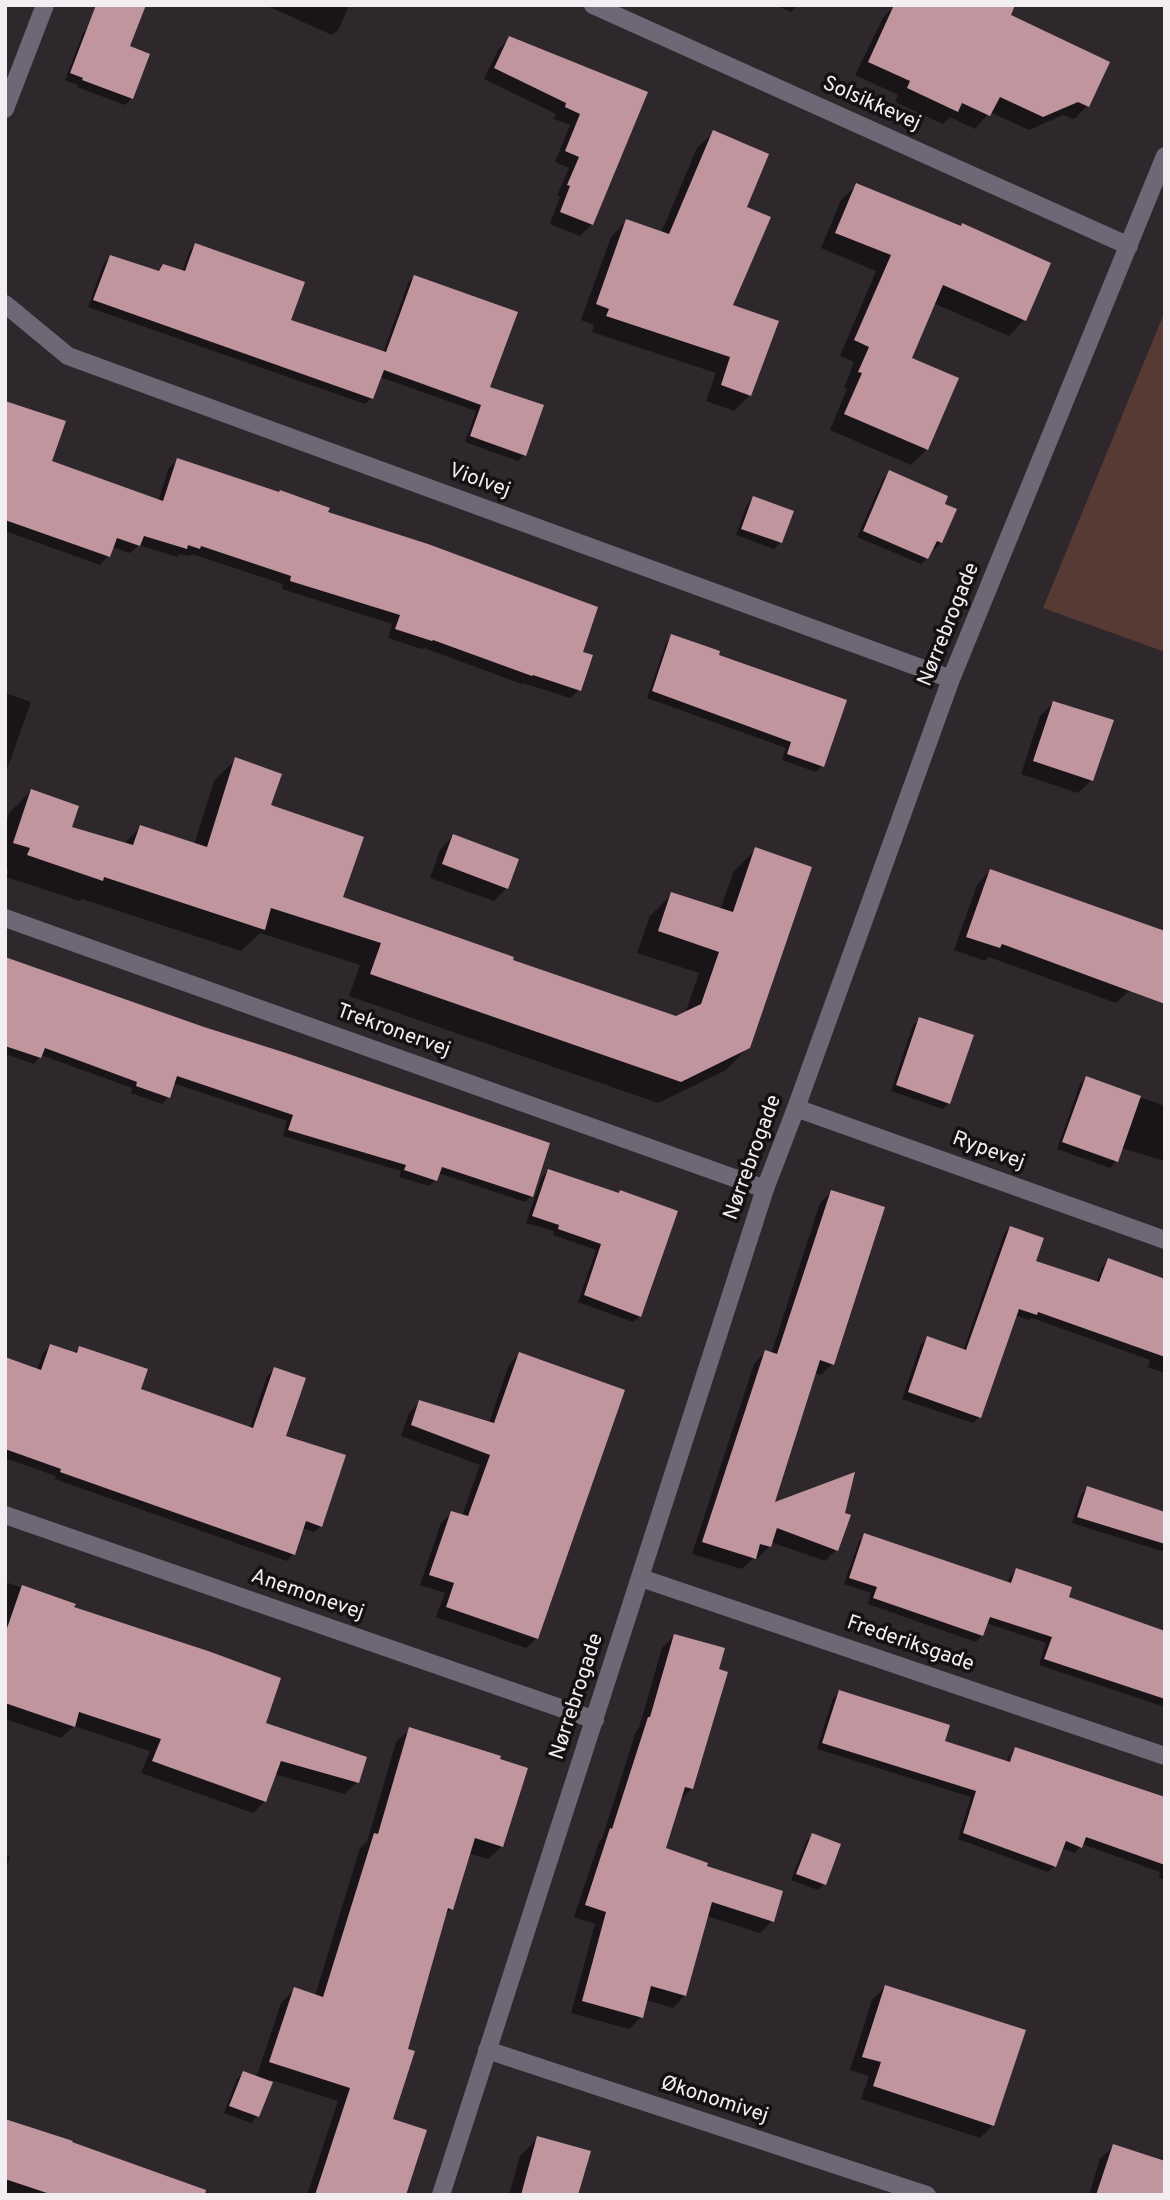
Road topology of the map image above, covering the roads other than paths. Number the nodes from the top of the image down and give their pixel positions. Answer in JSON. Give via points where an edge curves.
{"nodes":[{"id":1,"x":45,"y":5,"type":"edge"},
{"id":2,"x":593,"y":5,"type":"edge"},
{"id":3,"x":5,"y":109,"type":"edge"},
{"id":4,"x":1165,"y":156,"type":"edge"},
{"id":5,"x":1129,"y":246,"type":"junction"},
{"id":6,"x":5,"y":304,"type":"edge"},
{"id":7,"x":951,"y":680,"type":"junction"},
{"id":8,"x":5,"y":918,"type":"edge"},
{"id":9,"x":796,"y":1108,"type":"junction"},
{"id":10,"x":765,"y":1189,"type":"junction"},
{"id":11,"x":1165,"y":1240,"type":"edge"},
{"id":12,"x":5,"y":1515,"type":"edge"},
{"id":13,"x":641,"y":1578,"type":"junction"},
{"id":14,"x":595,"y":1720,"type":"junction"},
{"id":15,"x":1165,"y":1756,"type":"edge"},
{"id":16,"x":487,"y":2050,"type":"junction"},
{"id":17,"x":441,"y":2195,"type":"edge"},
{"id":18,"x":927,"y":2195,"type":"edge"}],
"edges":[{"from":1,"to":3,"type":"street"},
{"from":2,"to":5,"type":"street","name":"Solsikkevej"},
{"from":4,"to":5,"type":"street","name":"Nørrebrogade"},
{"from":5,"to":7,"type":"street","name":"Nørrebrogade"},
{"from":6,"to":7,"type":"street","name":"Violvej","via":[[68,356]]},
{"from":7,"to":9,"type":"street","name":"Nørrebrogade"},
{"from":8,"to":10,"type":"street","name":"Trekronervej"},
{"from":9,"to":10,"type":"street","name":"Nørrebrogade"},
{"from":9,"to":11,"type":"street","name":"Rypevej"},
{"from":10,"to":13,"type":"street","name":"Nørrebrogade"},
{"from":12,"to":14,"type":"street","name":"Anemonevej"},
{"from":13,"to":14,"type":"street","name":"Nørrebrogade"},
{"from":13,"to":15,"type":"street","name":"Frederiksgade"},
{"from":14,"to":16,"type":"street","name":"Nørrebrogade"},
{"from":16,"to":17,"type":"street","name":"Nørrebrogade"},
{"from":16,"to":18,"type":"street","name":"Økonomivej"}]}
